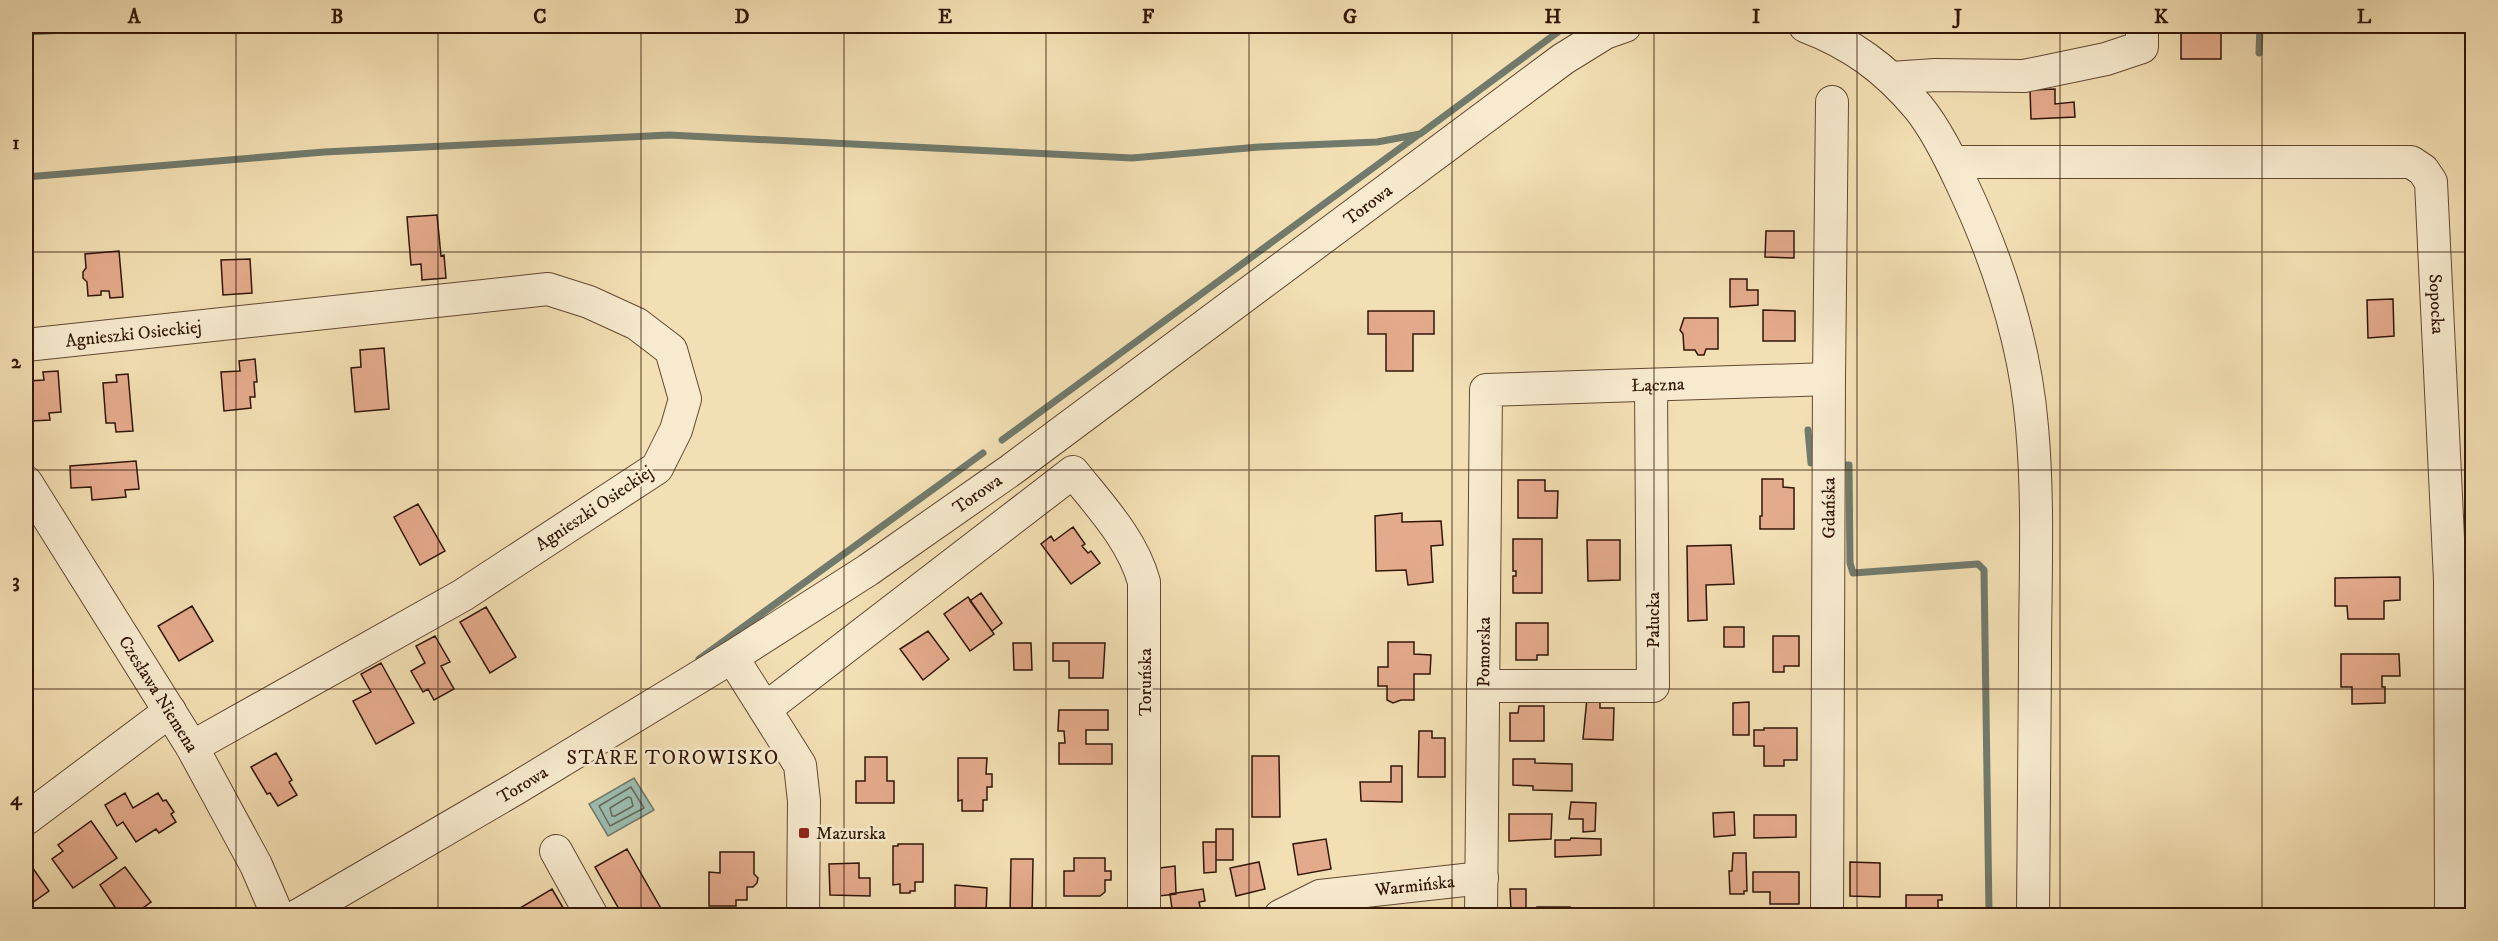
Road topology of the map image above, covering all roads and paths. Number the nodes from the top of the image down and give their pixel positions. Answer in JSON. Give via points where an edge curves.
{"nodes":[{"id":1,"x":1625,"y":26,"type":"edge"},
{"id":2,"x":2142,"y":26,"type":"edge"},
{"id":3,"x":1819,"y":28,"type":"edge"},
{"id":4,"x":1891,"y":78,"type":"junction"},
{"id":5,"x":1832,"y":102,"type":"dead end"},
{"id":6,"x":1952,"y":162,"type":"junction"},
{"id":7,"x":26,"y":345,"type":"edge"},
{"id":8,"x":1828,"y":379,"type":"junction"},
{"id":9,"x":1651,"y":385,"type":"junction"},
{"id":10,"x":1486,"y":390,"type":"joint"},
{"id":11,"x":26,"y":482,"type":"edge"},
{"id":12,"x":732,"y":657,"type":"junction"},
{"id":13,"x":1483,"y":686,"type":"junction"},
{"id":14,"x":765,"y":709,"type":"junction"},
{"id":15,"x":170,"y":711,"type":"junction"},
{"id":16,"x":192,"y":747,"type":"junction"},
{"id":17,"x":26,"y":819,"type":"edge"},
{"id":18,"x":556,"y":851,"type":"dead end"},
{"id":19,"x":1482,"y":878,"type":"junction"},
{"id":20,"x":278,"y":915,"type":"edge"},
{"id":21,"x":297,"y":915,"type":"edge"},
{"id":22,"x":592,"y":915,"type":"edge"},
{"id":23,"x":803,"y":915,"type":"edge"},
{"id":24,"x":1144,"y":915,"type":"edge"},
{"id":25,"x":1280,"y":915,"type":"edge"},
{"id":26,"x":1481,"y":915,"type":"edge"},
{"id":27,"x":1827,"y":915,"type":"edge"},
{"id":28,"x":2033,"y":915,"type":"edge"},
{"id":29,"x":2451,"y":915,"type":"edge"}],
"edges":[{"from":1,"to":12,"type":"street","name":"Torowa","via":[[1605,33],[1563,59],[1011,470],[868,570]]},
{"from":2,"to":4,"type":"street","via":[[2142,47],[2106,59],[2024,76]]},
{"from":3,"to":4,"type":"street","via":[[1857,50]]},
{"from":4,"to":6,"type":"street","via":[[1919,109]]},
{"from":5,"to":8,"type":"street","name":"Gdańska"},
{"from":6,"to":28,"type":"street","via":[[1995,260],[2020,352],[2032,426],[2036,492]]},
{"from":6,"to":29,"type":"street","name":"Sopocka","via":[[2411,162],[2431,182],[2450,580]]},
{"from":7,"to":16,"type":"street","name":"Agnieszki Osieckiej","via":[[548,289],[637,324],[671,350],[685,399],[676,430],[657,468],[463,595]]},
{"from":8,"to":9,"type":"street","name":"Łączna"},
{"from":8,"to":27,"type":"street","name":"Gdańska"},
{"from":9,"to":10,"type":"street","name":"Łączna"},
{"from":9,"to":13,"type":"street","name":"Pałucka","via":[[1653,686]]},
{"from":10,"to":13,"type":"street","name":"Pomorska"},
{"from":11,"to":15,"type":"street","name":"Czesława Niemena"},
{"from":12,"to":14,"type":"street"},
{"from":12,"to":21,"type":"street","name":"Torowa"},
{"from":13,"to":19,"type":"street","name":"Pomorska"},
{"from":14,"to":23,"type":"street","via":[[800,765],[804,801]]},
{"from":14,"to":24,"type":"street","name":"Toruńska","via":[[1073,472],[1121,533],[1140,565],[1144,582]]},
{"from":15,"to":16,"type":"street","name":"Czesława Niemena"},
{"from":15,"to":17,"type":"street"},
{"from":16,"to":20,"type":"street","name":"Czesława Niemena","via":[[256,865]]},
{"from":18,"to":22,"type":"street"},
{"from":19,"to":25,"type":"street","name":"Warmińska","via":[[1320,896]]},
{"from":19,"to":26,"type":"street","name":"Pomorska"}]}
